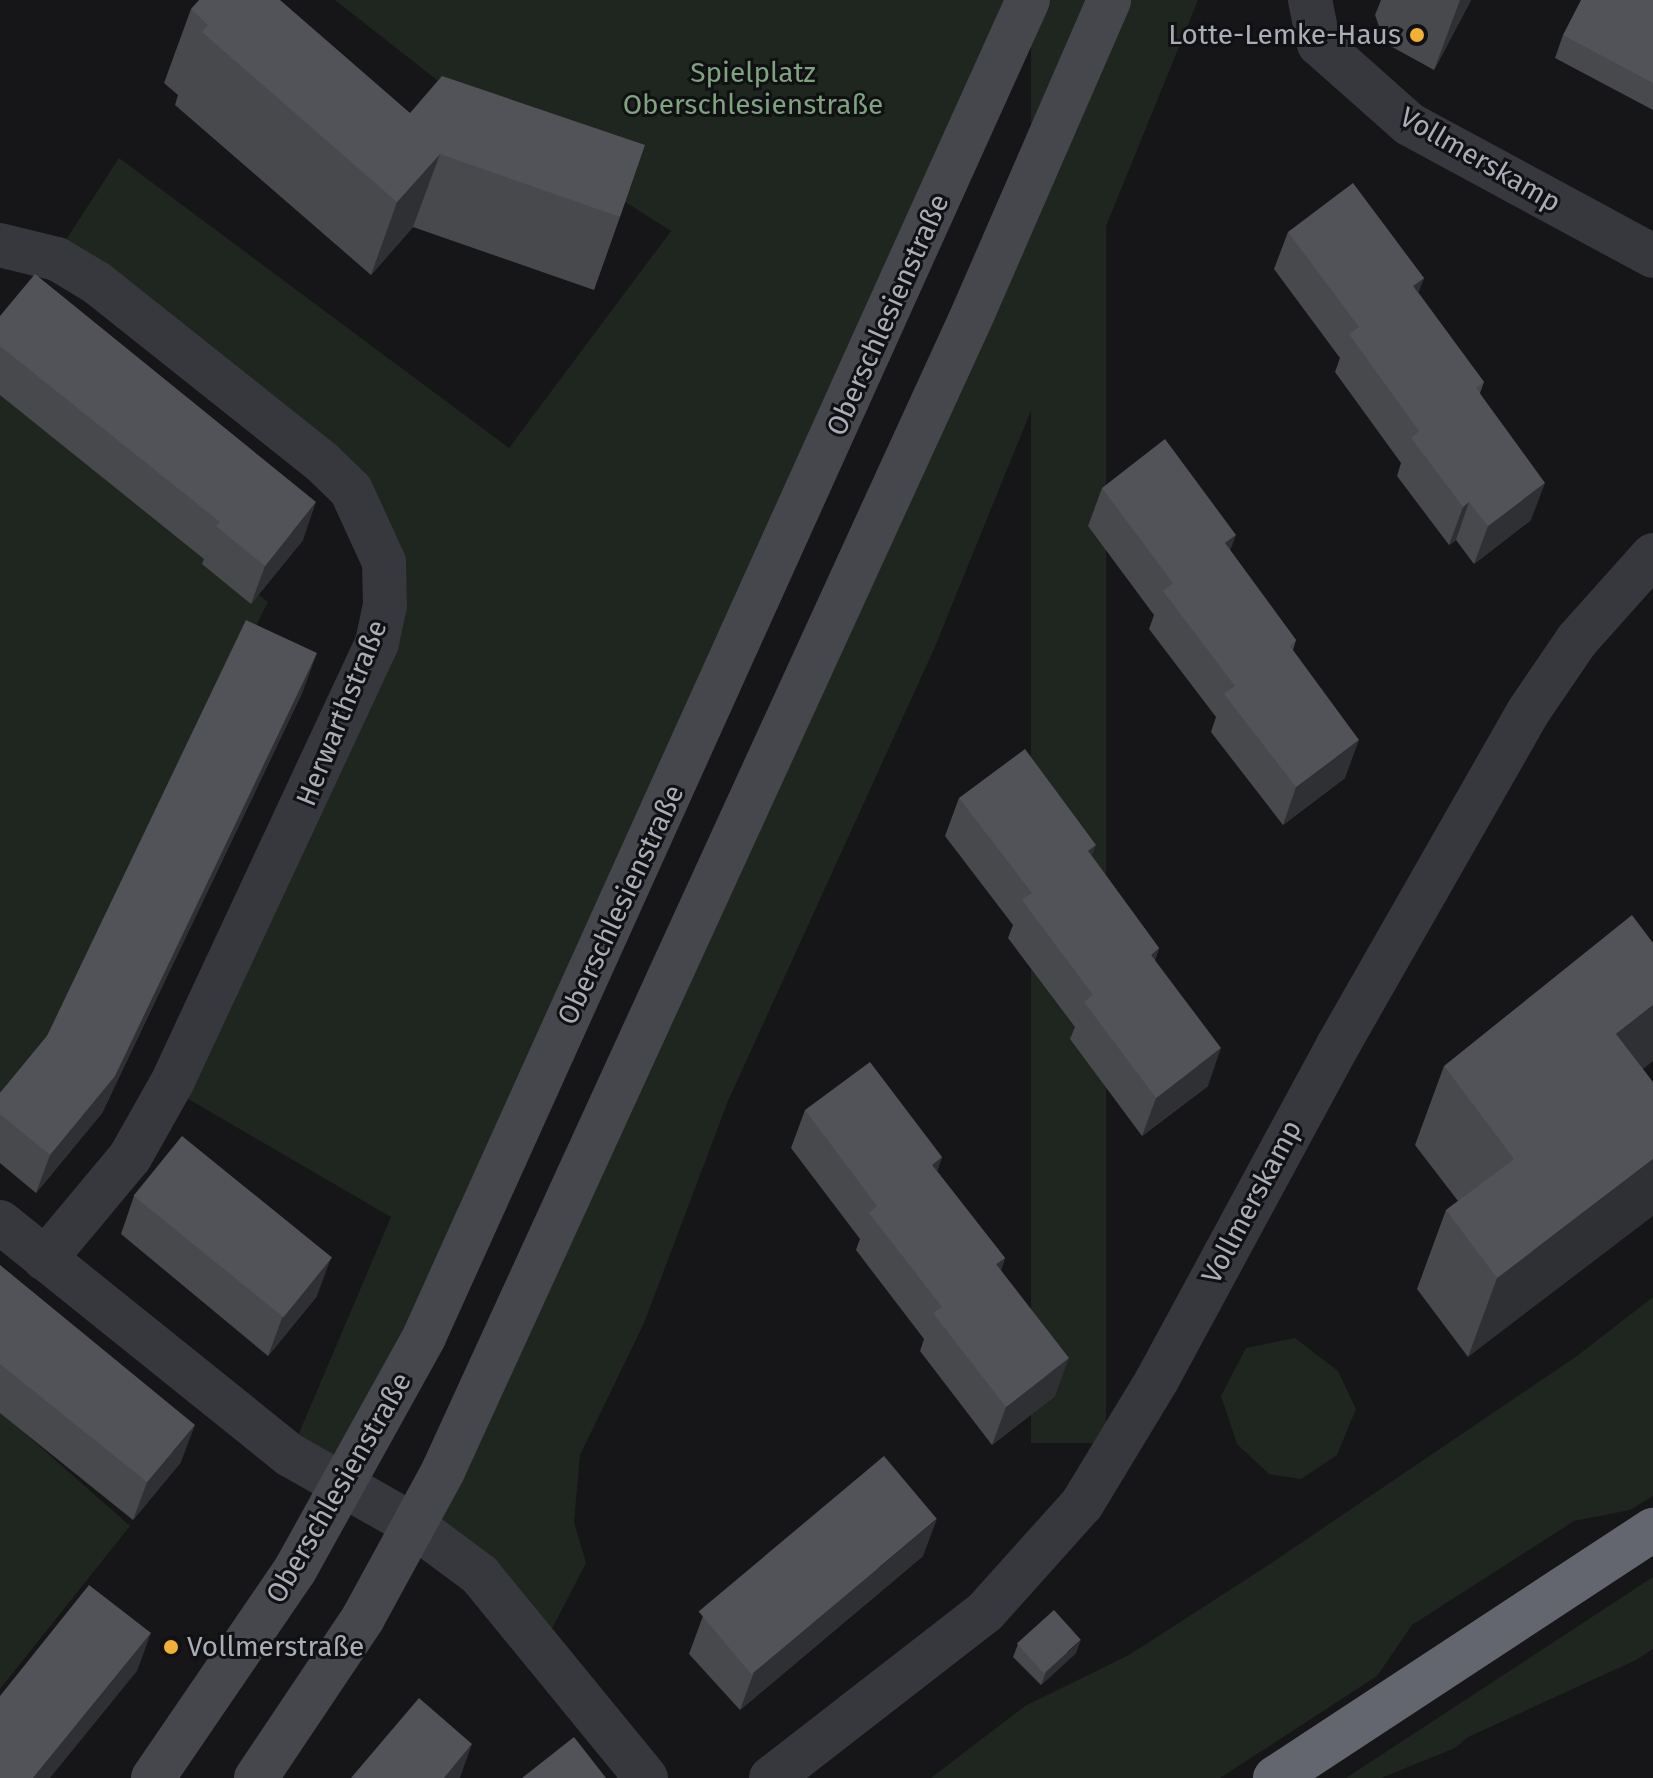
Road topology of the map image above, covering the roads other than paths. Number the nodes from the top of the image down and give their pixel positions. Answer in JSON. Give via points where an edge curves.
{"nodes":[{"id":1,"x":1028,"y":0,"type":"edge"},
{"id":2,"x":1109,"y":0,"type":"edge"},
{"id":3,"x":1310,"y":0,"type":"edge"},
{"id":4,"x":0,"y":245,"type":"edge"},
{"id":5,"x":1653,"y":256,"type":"edge"},
{"id":6,"x":1653,"y":555,"type":"edge"},
{"id":7,"x":0,"y":1222,"type":"edge"},
{"id":8,"x":45,"y":1259,"type":"junction"},
{"id":9,"x":346,"y":1484,"type":"junction"},
{"id":10,"x":413,"y":1525,"type":"junction"},
{"id":11,"x":1653,"y":1530,"type":"edge"},
{"id":12,"x":153,"y":1778,"type":"edge"},
{"id":13,"x":256,"y":1778,"type":"edge"},
{"id":14,"x":646,"y":1778,"type":"edge"},
{"id":15,"x":771,"y":1778,"type":"edge"},
{"id":16,"x":1275,"y":1778,"type":"edge"}],
"edges":[{"from":1,"to":9,"type":"main road","name":"Oberschlesienstraße","via":[[435,1312]]},
{"from":2,"to":10,"type":"main road","via":[[974,311],[546,1255]]},
{"from":3,"to":5,"type":"street","name":"Vollmerskamp","via":[[1319,44],[1409,124]]},
{"from":4,"to":8,"type":"street","name":"Herwarthstraße","via":[[57,259],[97,283],[322,462],[351,490],[384,562],[385,605],[377,643],[174,1079],[130,1157]]},
{"from":6,"to":15,"type":"street","name":"Vollmerskamp","via":[[1577,640],[1520,725],[1157,1380],[1082,1504],[985,1612]]},
{"from":7,"to":8,"type":"street"},
{"from":8,"to":9,"type":"street","via":[[290,1455]]},
{"from":9,"to":10,"type":"street"},
{"from":9,"to":12,"type":"main road","name":"Oberschlesienstraße","via":[[224,1680]]},
{"from":10,"to":13,"type":"main road","via":[[363,1618]]},
{"from":10,"to":14,"type":"street","via":[[496,1592]]},
{"from":11,"to":16,"type":"highway"}]}
